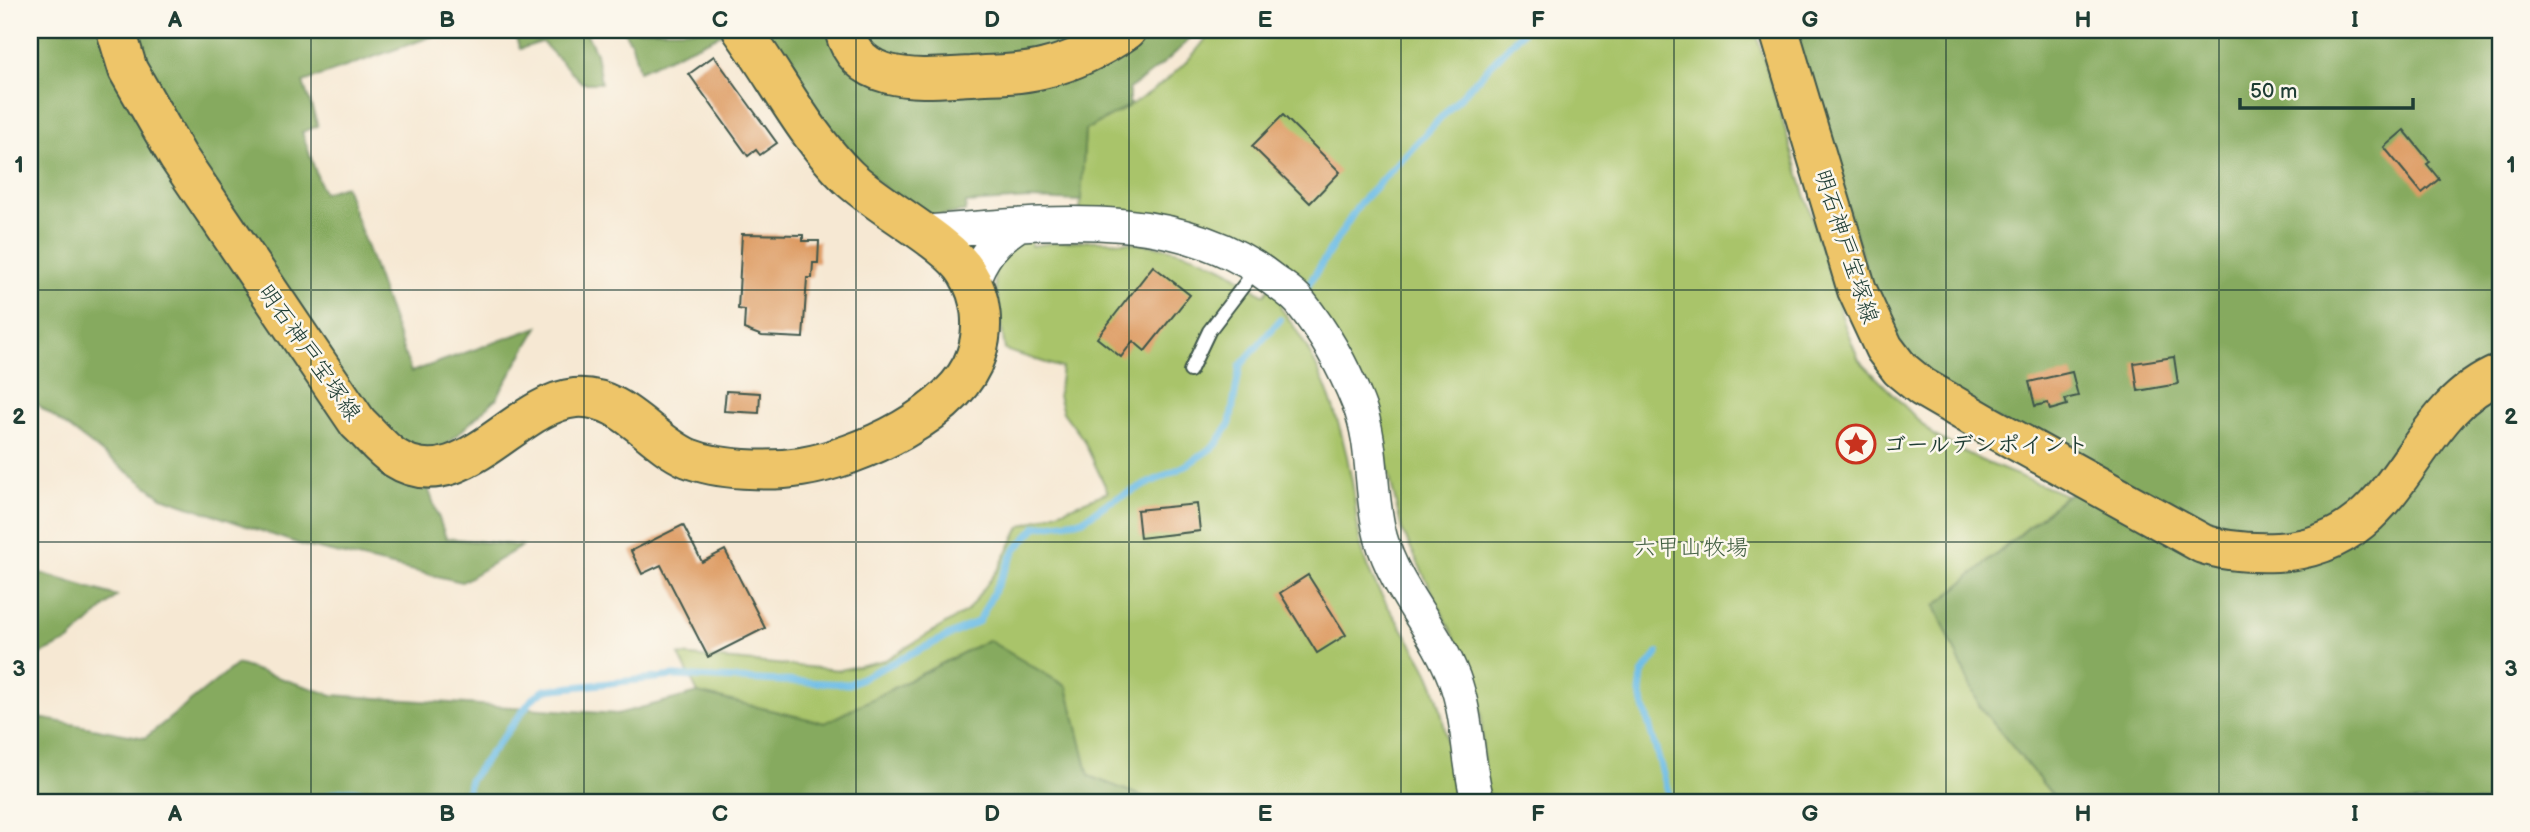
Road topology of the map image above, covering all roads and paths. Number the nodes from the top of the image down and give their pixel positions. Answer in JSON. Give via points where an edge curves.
{"nodes":[{"id":1,"x":116,"y":30,"type":"edge"},
{"id":2,"x":742,"y":30,"type":"edge"},
{"id":3,"x":844,"y":30,"type":"edge"},
{"id":4,"x":1127,"y":30,"type":"edge"},
{"id":5,"x":1779,"y":30,"type":"edge"},
{"id":6,"x":1019,"y":225,"type":"junction"},
{"id":7,"x":919,"y":232,"type":"junction"},
{"id":8,"x":1274,"y":281,"type":"junction"},
{"id":9,"x":972,"y":285,"type":"junction"},
{"id":10,"x":1190,"y":371,"type":"dead end"},
{"id":11,"x":2500,"y":374,"type":"edge"},
{"id":12,"x":1478,"y":802,"type":"edge"}],
"edges":[{"from":1,"to":9,"type":"main road","name":"明石神戸宝塚線","via":[[128,70],[178,158],[358,423],[396,459],[418,466],[435,468],[463,460],[530,416],[575,398],[610,404],[688,458],[744,470],[801,467],[859,450],[933,410],[969,372],[982,333]]},
{"from":2,"to":7,"type":"main road","name":"明石神戸宝塚線","via":[[839,167]]},
{"from":3,"to":4,"type":"main road","via":[[851,47],[867,64],[887,74],[917,79],[1047,68],[1088,53]]},
{"from":5,"to":11,"type":"main road","name":"明石神戸宝塚線","via":[[1857,290],[1884,348],[1900,369],[1984,424],[2203,544],[2235,551],[2279,552],[2337,536],[2388,495],[2458,401]]},
{"from":6,"to":7,"type":"street"},
{"from":6,"to":8,"type":"street","via":[[1080,224],[1175,233],[1211,244]]},
{"from":6,"to":9,"type":"street","via":[[988,251]]},
{"from":7,"to":9,"type":"main road","name":"明石神戸宝塚線","via":[[955,256]]},
{"from":8,"to":10,"type":"lane","via":[[1209,331]]},
{"from":8,"to":12,"type":"street","via":[[1299,301],[1332,348],[1359,405],[1384,547],[1455,680]]}]}
